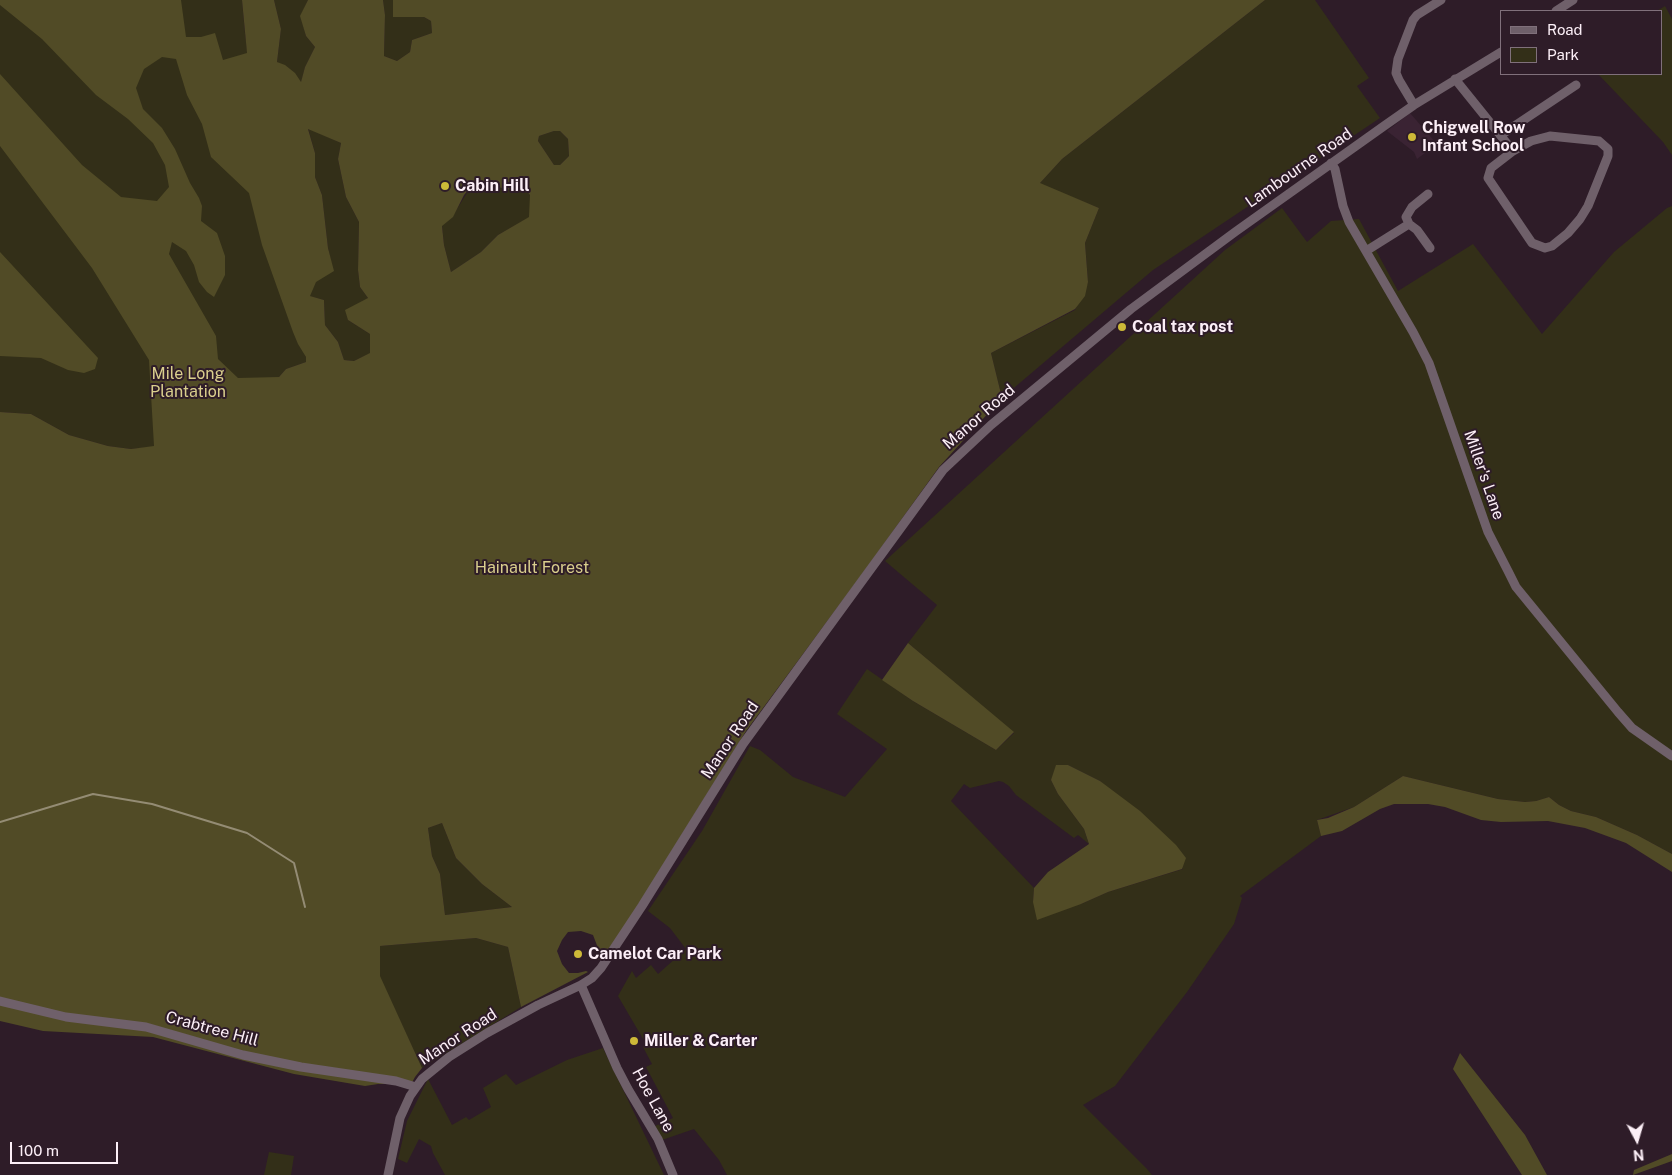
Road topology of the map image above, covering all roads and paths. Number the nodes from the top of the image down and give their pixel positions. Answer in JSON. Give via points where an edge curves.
{"nodes":[{"id":1,"x":1441,"y":0,"type":"edge"},
{"id":2,"x":1573,"y":0,"type":"edge"},
{"id":3,"x":1559,"y":6,"type":"edge"},
{"id":4,"x":1500,"y":53,"type":"edge"},
{"id":5,"x":1455,"y":79,"type":"junction"},
{"id":6,"x":1576,"y":85,"type":"dead end"},
{"id":7,"x":1414,"y":105,"type":"junction"},
{"id":8,"x":1501,"y":136,"type":"junction"},
{"id":9,"x":1514,"y":151,"type":"junction"},
{"id":10,"x":1331,"y":163,"type":"junction"},
{"id":11,"x":1428,"y":194,"type":"dead end"},
{"id":12,"x":1409,"y":224,"type":"junction"},
{"id":13,"x":1430,"y":248,"type":"dead end"},
{"id":14,"x":1366,"y":251,"type":"junction"},
{"id":15,"x":1121,"y":318,"type":"joint"},
{"id":16,"x":1672,"y":756,"type":"edge"},
{"id":17,"x":581,"y":984,"type":"junction"},
{"id":18,"x":0,"y":1002,"type":"edge"},
{"id":19,"x":416,"y":1086,"type":"junction"},
{"id":20,"x":388,"y":1175,"type":"edge"},
{"id":21,"x":673,"y":1175,"type":"edge"}],
"edges":[{"from":1,"to":7,"type":"street","via":[[1413,20],[1398,59],[1396,73]]},
{"from":2,"to":3,"type":"street"},
{"from":4,"to":5,"type":"street","name":"Lambourne Road"},
{"from":5,"to":7,"type":"street","name":"Lambourne Road"},
{"from":5,"to":8,"type":"street"},
{"from":6,"to":8,"type":"street"},
{"from":7,"to":10,"type":"street","name":"Lambourne Road"},
{"from":8,"to":9,"type":"street"},
{"from":9,"to":9,"type":"street","via":[[1531,141],[1550,136],[1599,140],[1608,149],[1584,213],[1552,246],[1546,248],[1532,243],[1488,178],[1492,168]]},
{"from":10,"to":14,"type":"street","name":"Miller's Lane","via":[[1349,222]]},
{"from":10,"to":15,"type":"street","name":"Lambourne Road"},
{"from":11,"to":12,"type":"street","via":[[1409,212],[1406,217]]},
{"from":12,"to":13,"type":"street","via":[[1418,230]]},
{"from":12,"to":14,"type":"street"},
{"from":14,"to":16,"type":"street","name":"Miller's Lane","via":[[1429,363],[1488,532],[1516,587],[1627,723]]},
{"from":15,"to":17,"type":"street","name":"Manor Road","via":[[990,425],[943,470],[742,744],[608,960],[592,978]]},
{"from":17,"to":19,"type":"street","name":"Manor Road","via":[[487,1033],[434,1068]]},
{"from":17,"to":21,"type":"street","name":"Hoe Lane","via":[[621,1075],[658,1139]]},
{"from":18,"to":19,"type":"street","name":"Crabtree Hill","via":[[66,1017],[146,1027],[253,1057]]},
{"from":19,"to":20,"type":"street","name":"Manor Road","via":[[403,1107]]}]}
